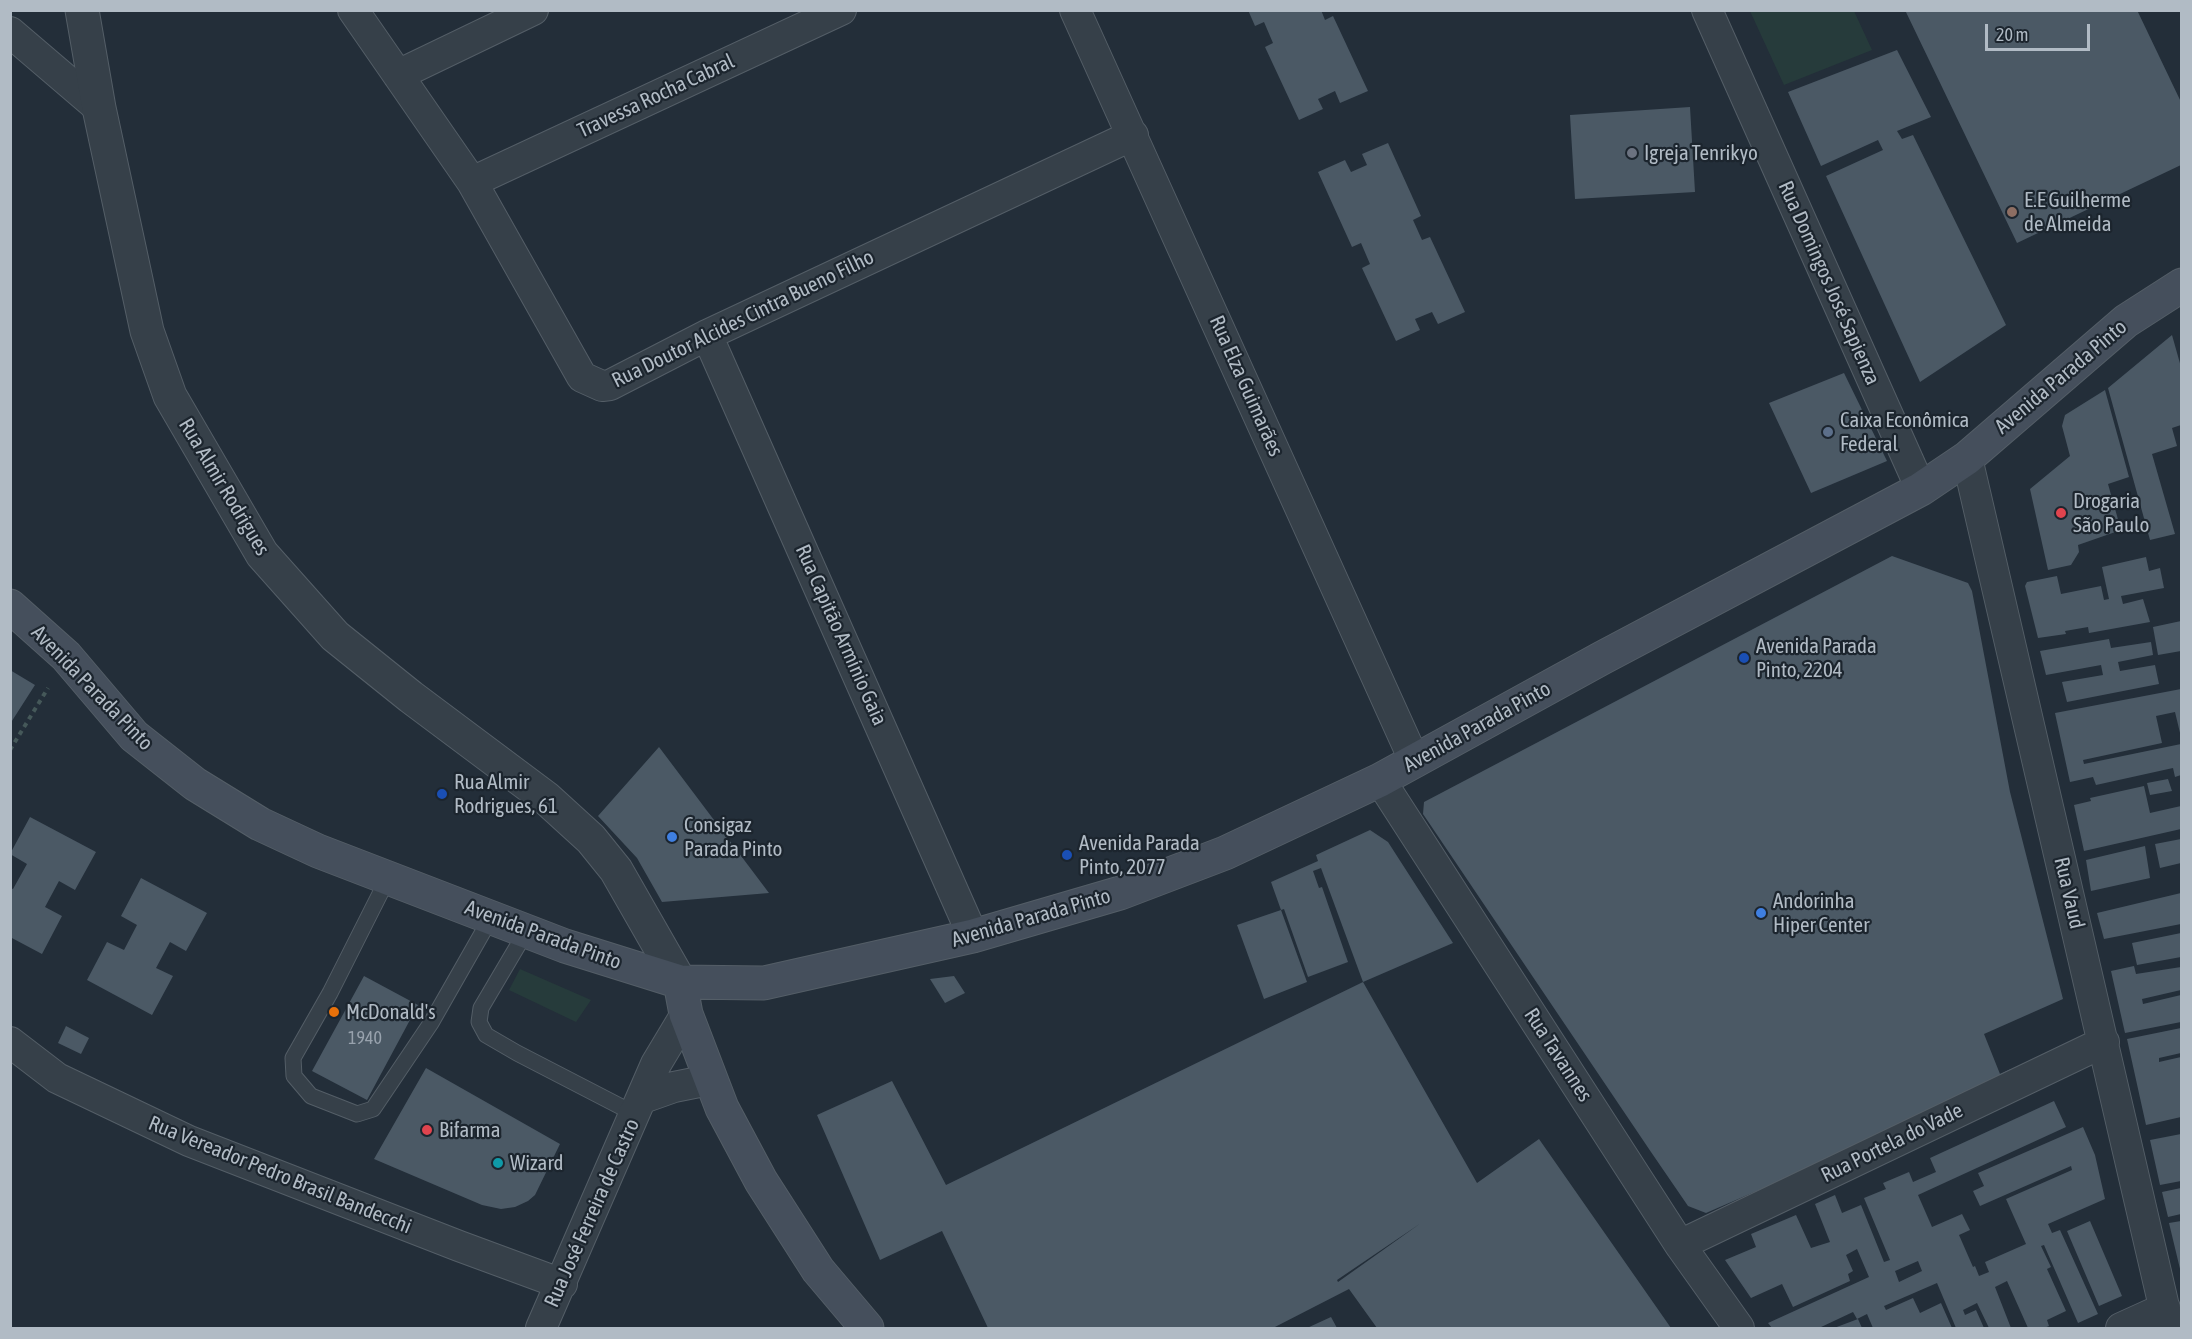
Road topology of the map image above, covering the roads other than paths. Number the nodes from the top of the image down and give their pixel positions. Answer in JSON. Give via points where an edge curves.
{"nodes":[{"id":1,"x":82,"y":10,"type":"edge"},
{"id":2,"x":353,"y":10,"type":"edge"},
{"id":3,"x":533,"y":10,"type":"edge"},
{"id":4,"x":841,"y":10,"type":"edge"},
{"id":5,"x":1076,"y":10,"type":"edge"},
{"id":6,"x":1707,"y":10,"type":"edge"},
{"id":7,"x":10,"y":32,"type":"edge"},
{"id":8,"x":398,"y":75,"type":"junction"},
{"id":9,"x":99,"y":108,"type":"junction"},
{"id":10,"x":1133,"y":135,"type":"junction"},
{"id":11,"x":472,"y":182,"type":"junction"},
{"id":12,"x":2181,"y":285,"type":"edge"},
{"id":13,"x":707,"y":335,"type":"junction"},
{"id":14,"x":1967,"y":458,"type":"junction"},
{"id":15,"x":1922,"y":489,"type":"junction"},
{"id":16,"x":10,"y":606,"type":"edge"},
{"id":17,"x":1415,"y":762,"type":"junction"},
{"id":18,"x":1380,"y":780,"type":"junction"},
{"id":19,"x":388,"y":878,"type":"junction"},
{"id":20,"x":492,"y":916,"type":"junction"},
{"id":21,"x":527,"y":929,"type":"junction"},
{"id":22,"x":973,"y":936,"type":"junction"},
{"id":23,"x":680,"y":982,"type":"junction"},
{"id":24,"x":687,"y":1014,"type":"junction"},
{"id":25,"x":2104,"y":1041,"type":"junction"},
{"id":26,"x":10,"y":1042,"type":"edge"},
{"id":27,"x":709,"y":1080,"type":"junction"},
{"id":28,"x":639,"y":1106,"type":"junction"},
{"id":29,"x":1680,"y":1245,"type":"junction"},
{"id":30,"x":562,"y":1284,"type":"junction"},
{"id":31,"x":2167,"y":1318,"type":"edge"},
{"id":32,"x":541,"y":1329,"type":"edge"},
{"id":33,"x":867,"y":1329,"type":"edge"},
{"id":34,"x":1739,"y":1329,"type":"edge"},
{"id":35,"x":2121,"y":1329,"type":"edge"}],
"edges":[{"from":1,"to":9,"type":"street","name":"Rua Almir Rodrigues"},
{"from":2,"to":8,"type":"street","name":"Rua Doutor Alcides Cintra Bueno Filho"},
{"from":3,"to":8,"type":"street"},
{"from":4,"to":11,"type":"street","name":"Travessa Rocha Cabral"},
{"from":5,"to":10,"type":"street","name":"Rua Elza Guimarães"},
{"from":6,"to":15,"type":"street","name":"Rua Domingos José Sapienza"},
{"from":7,"to":9,"type":"street"},
{"from":8,"to":11,"type":"street","name":"Rua Doutor Alcides Cintra Bueno Filho"},
{"from":9,"to":23,"type":"street","name":"Rua Almir Rodrigues","via":[[147,331],[170,396],[262,554],[335,636],[546,798],[591,839],[616,870]]},
{"from":10,"to":13,"type":"street","name":"Rua Doutor Alcides Cintra Bueno Filho"},
{"from":10,"to":17,"type":"street","name":"Rua Elza Guimarães"},
{"from":11,"to":13,"type":"street","name":"Rua Doutor Alcides Cintra Bueno Filho","via":[[582,377],[593,384],[610,386]]},
{"from":12,"to":14,"type":"main road","name":"Avenida Parada Pinto","via":[[2126,321]]},
{"from":13,"to":22,"type":"street","name":"Rua Capitão Armínio Gaia"},
{"from":14,"to":15,"type":"main road","name":"Avenida Parada Pinto"},
{"from":14,"to":25,"type":"street","name":"Rua Vaud"},
{"from":15,"to":17,"type":"main road","name":"Avenida Parada Pinto"},
{"from":16,"to":19,"type":"main road","name":"Avenida Parada Pinto","via":[[66,656],[134,736],[195,784],[260,824]]},
{"from":17,"to":18,"type":"main road","name":"Avenida Parada Pinto"},
{"from":18,"to":22,"type":"main road","name":"Avenida Parada Pinto","via":[[1193,866],[1120,893]]},
{"from":18,"to":29,"type":"street","name":"Rua Tavannes"},
{"from":19,"to":20,"type":"main road","name":"Avenida Parada Pinto"},
{"from":19,"to":20,"type":"lane","via":[[293,1058],[294,1076],[311,1096],[357,1114],[373,1109],[431,1023]]},
{"from":20,"to":21,"type":"main road","name":"Avenida Parada Pinto"},
{"from":21,"to":23,"type":"main road","name":"Avenida Parada Pinto","via":[[566,946]]},
{"from":21,"to":28,"type":"lane","via":[[481,1008],[479,1022],[486,1035],[517,1053]]},
{"from":22,"to":23,"type":"main road","name":"Avenida Parada Pinto","via":[[764,983]]},
{"from":23,"to":24,"type":"main road"},
{"from":24,"to":27,"type":"main road"},
{"from":24,"to":28,"type":"street","name":"Rua José Ferreira de Castro","via":[[657,1064]]},
{"from":25,"to":29,"type":"street","name":"Rua Portela do Vade"},
{"from":25,"to":31,"type":"street","name":"Rua Vaud"},
{"from":26,"to":30,"type":"street","name":"Rua Vereador Pedro Brasil Bandecchi","via":[[57,1078],[189,1141]]},
{"from":27,"to":28,"type":"street","name":"Rua José Ferreira de Castro","via":[[674,1087]]},
{"from":27,"to":33,"type":"main road","via":[[768,1191],[818,1270]]},
{"from":28,"to":30,"type":"street","name":"Rua José Ferreira de Castro"},
{"from":29,"to":34,"type":"street","name":"Rua Tavannes"},
{"from":30,"to":32,"type":"street","name":"Rua José Ferreira de Castro"},
{"from":31,"to":35,"type":"street"}]}
